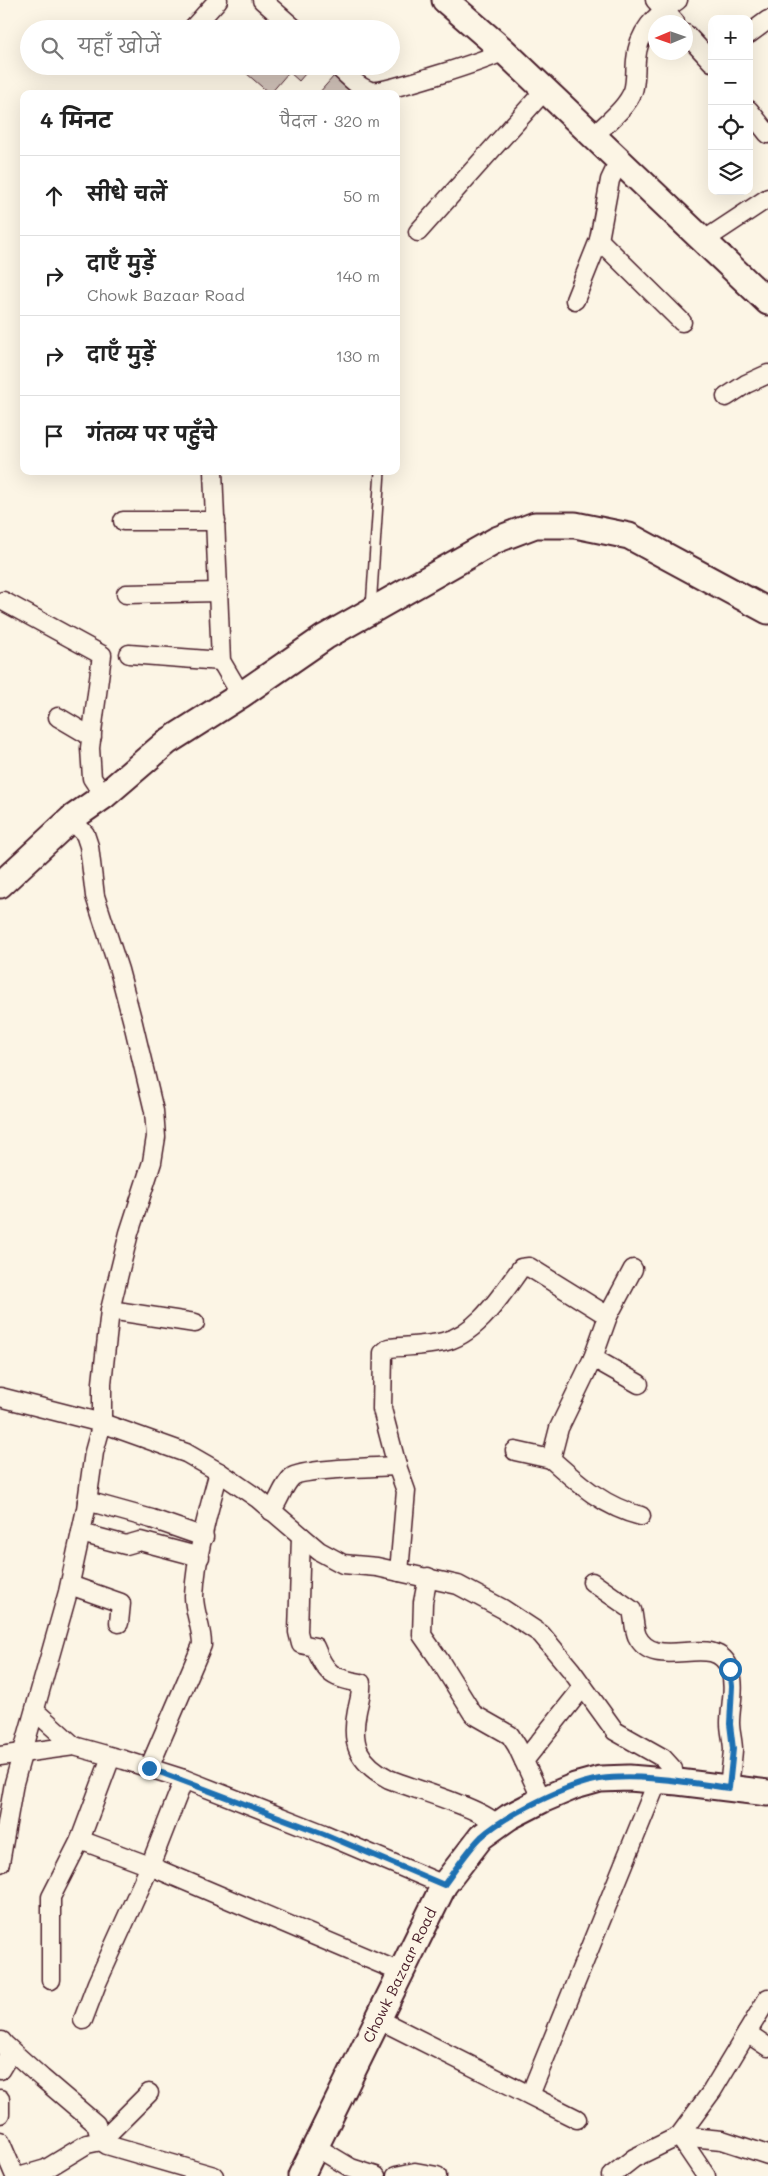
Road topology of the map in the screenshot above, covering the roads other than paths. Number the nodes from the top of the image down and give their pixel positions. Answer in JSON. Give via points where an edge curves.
{"nodes":[{"id":1,"x":218,"y":0,"type":"edge"},
{"id":2,"x":262,"y":0,"type":"edge"},
{"id":3,"x":445,"y":0,"type":"edge"},
{"id":4,"x":668,"y":8,"type":"edge"},
{"id":5,"x":200,"y":20,"type":"edge"},
{"id":6,"x":285,"y":20,"type":"edge"},
{"id":7,"x":768,"y":20,"type":"edge"},
{"id":8,"x":753,"y":31,"type":"edge"},
{"id":9,"x":693,"y":42,"type":"edge"},
{"id":10,"x":504,"y":51,"type":"junction"},
{"id":11,"x":710,"y":60,"type":"edge"},
{"id":12,"x":347,"y":75,"type":"edge"},
{"id":13,"x":368,"y":90,"type":"edge"},
{"id":14,"x":380,"y":90,"type":"edge"},
{"id":15,"x":544,"y":91,"type":"junction"},
{"id":16,"x":753,"y":115,"type":"edge"},
{"id":17,"x":768,"y":134,"type":"edge"},
{"id":18,"x":593,"y":136,"type":"junction"},
{"id":19,"x":618,"y":161,"type":"junction"},
{"id":20,"x":768,"y":198,"type":"edge"},
{"id":21,"x":418,"y":232,"type":"dead end"},
{"id":22,"x":599,"y":240,"type":"junction"},
{"id":23,"x":703,"y":241,"type":"junction"},
{"id":24,"x":575,"y":300,"type":"dead end"},
{"id":25,"x":768,"y":302,"type":"edge"},
{"id":26,"x":682,"y":322,"type":"dead end"},
{"id":27,"x":768,"y":374,"type":"edge"},
{"id":28,"x":726,"y":397,"type":"dead end"},
{"id":29,"x":213,"y":475,"type":"edge"},
{"id":30,"x":380,"y":475,"type":"edge"},
{"id":31,"x":216,"y":521,"type":"junction"},
{"id":32,"x":123,"y":522,"type":"dead end"},
{"id":33,"x":219,"y":592,"type":"junction"},
{"id":34,"x":126,"y":594,"type":"dead end"},
{"id":35,"x":3,"y":601,"type":"dead end"},
{"id":36,"x":371,"y":610,"type":"junction"},
{"id":37,"x":768,"y":611,"type":"edge"},
{"id":38,"x":130,"y":654,"type":"dead end"},
{"id":39,"x":221,"y":660,"type":"junction"},
{"id":40,"x":241,"y":695,"type":"junction"},
{"id":41,"x":58,"y":716,"type":"dead end"},
{"id":42,"x":92,"y":737,"type":"junction"},
{"id":43,"x":104,"y":796,"type":"junction"},
{"id":44,"x":71,"y":819,"type":"junction"},
{"id":45,"x":0,"y":886,"type":"edge"},
{"id":46,"x":634,"y":1269,"type":"dead end"},
{"id":47,"x":110,"y":1310,"type":"junction"},
{"id":48,"x":608,"y":1316,"type":"junction"},
{"id":49,"x":195,"y":1323,"type":"dead end"},
{"id":50,"x":593,"y":1358,"type":"junction"},
{"id":51,"x":639,"y":1384,"type":"dead end"},
{"id":52,"x":0,"y":1397,"type":"edge"},
{"id":53,"x":102,"y":1423,"type":"junction"},
{"id":54,"x":516,"y":1451,"type":"dead end"},
{"id":55,"x":551,"y":1459,"type":"junction"},
{"id":56,"x":397,"y":1466,"type":"junction"},
{"id":57,"x":219,"y":1472,"type":"junction"},
{"id":58,"x":87,"y":1501,"type":"junction"},
{"id":59,"x":271,"y":1511,"type":"junction"},
{"id":60,"x":641,"y":1516,"type":"dead end"},
{"id":61,"x":81,"y":1533,"type":"junction"},
{"id":62,"x":301,"y":1536,"type":"junction"},
{"id":63,"x":204,"y":1537,"type":"junction"},
{"id":64,"x":200,"y":1557,"type":"junction"},
{"id":65,"x":399,"y":1572,"type":"junction"},
{"id":66,"x":428,"y":1578,"type":"junction"},
{"id":67,"x":592,"y":1582,"type":"dead end"},
{"id":68,"x":70,"y":1586,"type":"junction"},
{"id":69,"x":119,"y":1623,"type":"dead end"},
{"id":70,"x":583,"y":1687,"type":"junction"},
{"id":71,"x":35,"y":1711,"type":"junction"},
{"id":72,"x":74,"y":1746,"type":"junction"},
{"id":73,"x":23,"y":1753,"type":"junction"},
{"id":74,"x":0,"y":1756,"type":"edge"},
{"id":75,"x":111,"y":1756,"type":"junction"},
{"id":76,"x":524,"y":1761,"type":"junction"},
{"id":77,"x":149,"y":1768,"type":"junction"},
{"id":78,"x":184,"y":1780,"type":"junction"},
{"id":79,"x":665,"y":1781,"type":"junction"},
{"id":80,"x":729,"y":1788,"type":"junction"},
{"id":81,"x":768,"y":1793,"type":"edge"},
{"id":82,"x":542,"y":1800,"type":"junction"},
{"id":83,"x":497,"y":1826,"type":"junction"},
{"id":84,"x":80,"y":1840,"type":"junction"},
{"id":85,"x":0,"y":1863,"type":"edge"},
{"id":86,"x":150,"y":1866,"type":"junction"},
{"id":87,"x":444,"y":1885,"type":"junction"},
{"id":88,"x":400,"y":1972,"type":"junction"},
{"id":89,"x":51,"y":1980,"type":"dead end"},
{"id":90,"x":768,"y":1998,"type":"edge"},
{"id":91,"x":378,"y":2018,"type":"junction"},
{"id":92,"x":82,"y":2020,"type":"dead end"},
{"id":93,"x":747,"y":2033,"type":"junction"},
{"id":94,"x":2,"y":2040,"type":"edge"},
{"id":95,"x":768,"y":2047,"type":"edge"},
{"id":96,"x":0,"y":2070,"type":"edge"},
{"id":97,"x":149,"y":2093,"type":"dead end"},
{"id":98,"x":530,"y":2095,"type":"junction"},
{"id":99,"x":0,"y":2099,"type":"edge"},
{"id":100,"x":0,"y":2114,"type":"edge"},
{"id":101,"x":577,"y":2119,"type":"dead end"},
{"id":102,"x":679,"y":2136,"type":"junction"},
{"id":103,"x":0,"y":2141,"type":"edge"},
{"id":104,"x":101,"y":2141,"type":"junction"},
{"id":105,"x":316,"y":2148,"type":"junction"},
{"id":106,"x":768,"y":2155,"type":"edge"},
{"id":107,"x":15,"y":2176,"type":"edge"},
{"id":108,"x":22,"y":2176,"type":"edge"},
{"id":109,"x":214,"y":2176,"type":"edge"},
{"id":110,"x":301,"y":2176,"type":"edge"},
{"id":111,"x":376,"y":2176,"type":"edge"},
{"id":112,"x":396,"y":2176,"type":"edge"},
{"id":113,"x":437,"y":2176,"type":"edge"},
{"id":114,"x":611,"y":2176,"type":"edge"},
{"id":115,"x":706,"y":2176,"type":"edge"}],
"edges":[{"from":1,"to":5,"type":"street"},
{"from":2,"to":6,"type":"street"},
{"from":3,"to":10,"type":"main road"},
{"from":4,"to":18,"type":"street","via":[[642,34],[637,45],[634,89],[628,101]]},
{"from":7,"to":8,"type":"street"},
{"from":9,"to":11,"type":"street"},
{"from":10,"to":14,"type":"street","via":[[494,57]]},
{"from":10,"to":15,"type":"main road"},
{"from":12,"to":13,"type":"street"},
{"from":15,"to":18,"type":"main road"},
{"from":15,"to":21,"type":"street"},
{"from":16,"to":17,"type":"street"},
{"from":18,"to":19,"type":"main road"},
{"from":19,"to":22,"type":"street","via":[[610,180]]},
{"from":19,"to":23,"type":"main road"},
{"from":20,"to":23,"type":"street"},
{"from":22,"to":24,"type":"street"},
{"from":22,"to":26,"type":"street"},
{"from":23,"to":25,"type":"main road"},
{"from":27,"to":28,"type":"street"},
{"from":29,"to":31,"type":"street"},
{"from":30,"to":36,"type":"lane"},
{"from":31,"to":32,"type":"street"},
{"from":31,"to":33,"type":"street"},
{"from":33,"to":34,"type":"street"},
{"from":33,"to":39,"type":"street"},
{"from":35,"to":42,"type":"street","via":[[102,655]]},
{"from":36,"to":37,"type":"main road","via":[[496,540],[535,525],[574,524],[629,536]]},
{"from":36,"to":40,"type":"main road","via":[[325,637]]},
{"from":38,"to":39,"type":"street"},
{"from":39,"to":40,"type":"street"},
{"from":40,"to":43,"type":"main road","via":[[167,742]]},
{"from":41,"to":42,"type":"street"},
{"from":42,"to":43,"type":"street","via":[[92,778]]},
{"from":43,"to":44,"type":"main road"},
{"from":44,"to":45,"type":"main road"},
{"from":44,"to":47,"type":"street","via":[[85,834],[89,846],[94,896],[119,970],[154,1112],[156,1137],[152,1162],[129,1233]]},
{"from":46,"to":48,"type":"street"},
{"from":47,"to":49,"type":"street"},
{"from":47,"to":53,"type":"street","via":[[102,1383]]},
{"from":48,"to":50,"type":"street"},
{"from":48,"to":56,"type":"street","via":[[529,1267],[521,1268],[478,1322],[461,1334],[444,1342],[389,1348],[383,1353],[382,1360],[382,1409]]},
{"from":50,"to":51,"type":"street"},
{"from":50,"to":55,"type":"street","via":[[559,1428]]},
{"from":52,"to":53,"type":"street"},
{"from":53,"to":57,"type":"street","via":[[178,1450]]},
{"from":53,"to":58,"type":"street"},
{"from":54,"to":55,"type":"street"},
{"from":55,"to":60,"type":"street","via":[[619,1510]]},
{"from":56,"to":59,"type":"street","via":[[314,1471],[294,1476]]},
{"from":56,"to":65,"type":"street","via":[[406,1491]]},
{"from":57,"to":59,"type":"street"},
{"from":57,"to":63,"type":"street"},
{"from":58,"to":61,"type":"street"},
{"from":58,"to":63,"type":"street"},
{"from":59,"to":62,"type":"street"},
{"from":61,"to":64,"type":"street","via":[[126,1545],[140,1541]]},
{"from":61,"to":68,"type":"street"},
{"from":62,"to":65,"type":"street","via":[[343,1564]]},
{"from":62,"to":83,"type":"street","via":[[298,1632],[301,1644],[315,1647],[324,1669],[331,1676],[361,1684],[354,1730],[360,1756],[389,1779],[476,1811],[493,1820]]},
{"from":63,"to":64,"type":"street"},
{"from":64,"to":77,"type":"street","via":[[194,1598],[202,1630],[202,1645]]},
{"from":65,"to":66,"type":"street"},
{"from":66,"to":70,"type":"street","via":[[458,1585],[541,1634]]},
{"from":66,"to":76,"type":"street","via":[[422,1635],[473,1714],[510,1735]]},
{"from":67,"to":80,"type":"street","via":[[632,1610],[637,1636],[656,1652],[668,1655],[690,1650],[710,1652],[721,1657],[730,1669],[733,1749]]},
{"from":68,"to":69,"type":"street","via":[[121,1603]]},
{"from":68,"to":71,"type":"street"},
{"from":70,"to":76,"type":"street"},
{"from":70,"to":79,"type":"street","via":[[615,1731],[663,1758],[673,1769]]},
{"from":71,"to":72,"type":"street"},
{"from":71,"to":73,"type":"street"},
{"from":72,"to":73,"type":"street"},
{"from":72,"to":75,"type":"street"},
{"from":73,"to":74,"type":"street"},
{"from":73,"to":85,"type":"street"},
{"from":75,"to":77,"type":"street"},
{"from":75,"to":84,"type":"street"},
{"from":76,"to":82,"type":"street"},
{"from":77,"to":78,"type":"street"},
{"from":78,"to":86,"type":"street"},
{"from":78,"to":87,"type":"street"},
{"from":79,"to":80,"type":"main road","name":"Chowk Bazaar Road"},
{"from":79,"to":82,"type":"main road","name":"Chowk Bazaar Road","via":[[600,1779]]},
{"from":79,"to":98,"type":"street"},
{"from":80,"to":81,"type":"main road","name":"Chowk Bazaar Road"},
{"from":82,"to":83,"type":"main road","name":"Chowk Bazaar Road"},
{"from":83,"to":87,"type":"main road","name":"Chowk Bazaar Road","via":[[481,1837]]},
{"from":84,"to":86,"type":"street"},
{"from":84,"to":89,"type":"street","via":[[51,1897]]},
{"from":86,"to":88,"type":"street"},
{"from":86,"to":92,"type":"street"},
{"from":87,"to":88,"type":"main road","name":"Chowk Bazaar Road"},
{"from":88,"to":91,"type":"main road","name":"Chowk Bazaar Road"},
{"from":90,"to":93,"type":"street"},
{"from":91,"to":98,"type":"street"},
{"from":91,"to":105,"type":"main road","name":"Chowk Bazaar Road"},
{"from":93,"to":95,"type":"street"},
{"from":93,"to":102,"type":"street","via":[[712,2091]]},
{"from":94,"to":96,"type":"street","via":[[9,2055]]},
{"from":94,"to":104,"type":"street","via":[[96,2124]]},
{"from":97,"to":104,"type":"street"},
{"from":98,"to":101,"type":"street"},
{"from":99,"to":100,"type":"street"},
{"from":102,"to":106,"type":"street","via":[[722,2140]]},
{"from":102,"to":114,"type":"street","via":[[634,2158]]},
{"from":102,"to":115,"type":"street"},
{"from":103,"to":107,"type":"street"},
{"from":104,"to":108,"type":"street","via":[[87,2144],[46,2169]]},
{"from":104,"to":109,"type":"street","via":[[107,2146]]},
{"from":105,"to":110,"type":"main road","name":"Chowk Bazaar Road"},
{"from":105,"to":111,"type":"street","via":[[351,2168]]},
{"from":112,"to":113,"type":"street","via":[[416,2172]]}]}
